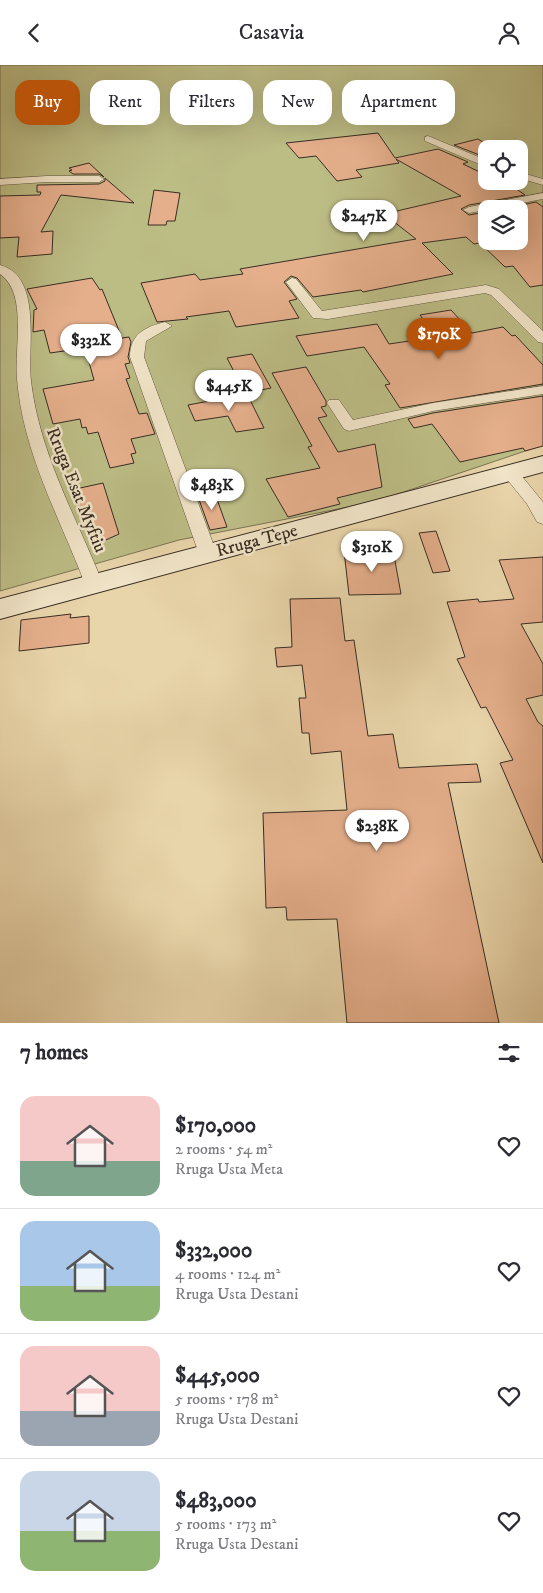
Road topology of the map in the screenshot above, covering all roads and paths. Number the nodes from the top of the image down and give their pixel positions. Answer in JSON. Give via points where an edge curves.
{"nodes":[{"id":1,"x":428,"y":139,"type":"dead end"},
{"id":2,"x":478,"y":161,"type":"edge"},
{"id":3,"x":528,"y":178,"type":"edge"},
{"id":4,"x":99,"y":179,"type":"dead end"},
{"id":5,"x":0,"y":181,"type":"edge"},
{"id":6,"x":543,"y":182,"type":"edge"},
{"id":7,"x":543,"y":196,"type":"edge"},
{"id":8,"x":469,"y":210,"type":"dead end"},
{"id":9,"x":0,"y":269,"type":"edge"},
{"id":10,"x":292,"y":282,"type":"dead end"},
{"id":11,"x":165,"y":326,"type":"dead end"},
{"id":12,"x":543,"y":339,"type":"edge"},
{"id":13,"x":543,"y":390,"type":"edge"},
{"id":14,"x":334,"y":403,"type":"dead end"},
{"id":15,"x":543,"y":464,"type":"edge"},
{"id":16,"x":510,"y":473,"type":"junction"},
{"id":17,"x":543,"y":518,"type":"edge"},
{"id":18,"x":208,"y":554,"type":"junction"},
{"id":19,"x":94,"y":585,"type":"junction"},
{"id":20,"x":0,"y":609,"type":"edge"}],
"edges":[{"from":1,"to":2,"type":"street"},
{"from":3,"to":6,"type":"street"},
{"from":4,"to":5,"type":"street"},
{"from":7,"to":8,"type":"street"},
{"from":9,"to":19,"type":"street","name":"Rruga Esat Myftiu","via":[[12,277],[23,299],[21,352],[33,437]]},
{"from":10,"to":12,"type":"street","via":[[318,315],[486,289],[495,292]]},
{"from":11,"to":18,"type":"street","via":[[140,339],[136,347],[137,357]]},
{"from":13,"to":14,"type":"street","via":[[433,407],[349,426]]},
{"from":15,"to":16,"type":"main road","name":"Rruga Tepe"},
{"from":16,"to":17,"type":"street","via":[[534,501]]},
{"from":16,"to":18,"type":"main road","name":"Rruga Tepe"},
{"from":18,"to":19,"type":"main road","name":"Rruga Tepe"},
{"from":19,"to":20,"type":"main road","name":"Rruga Tepe"}]}
